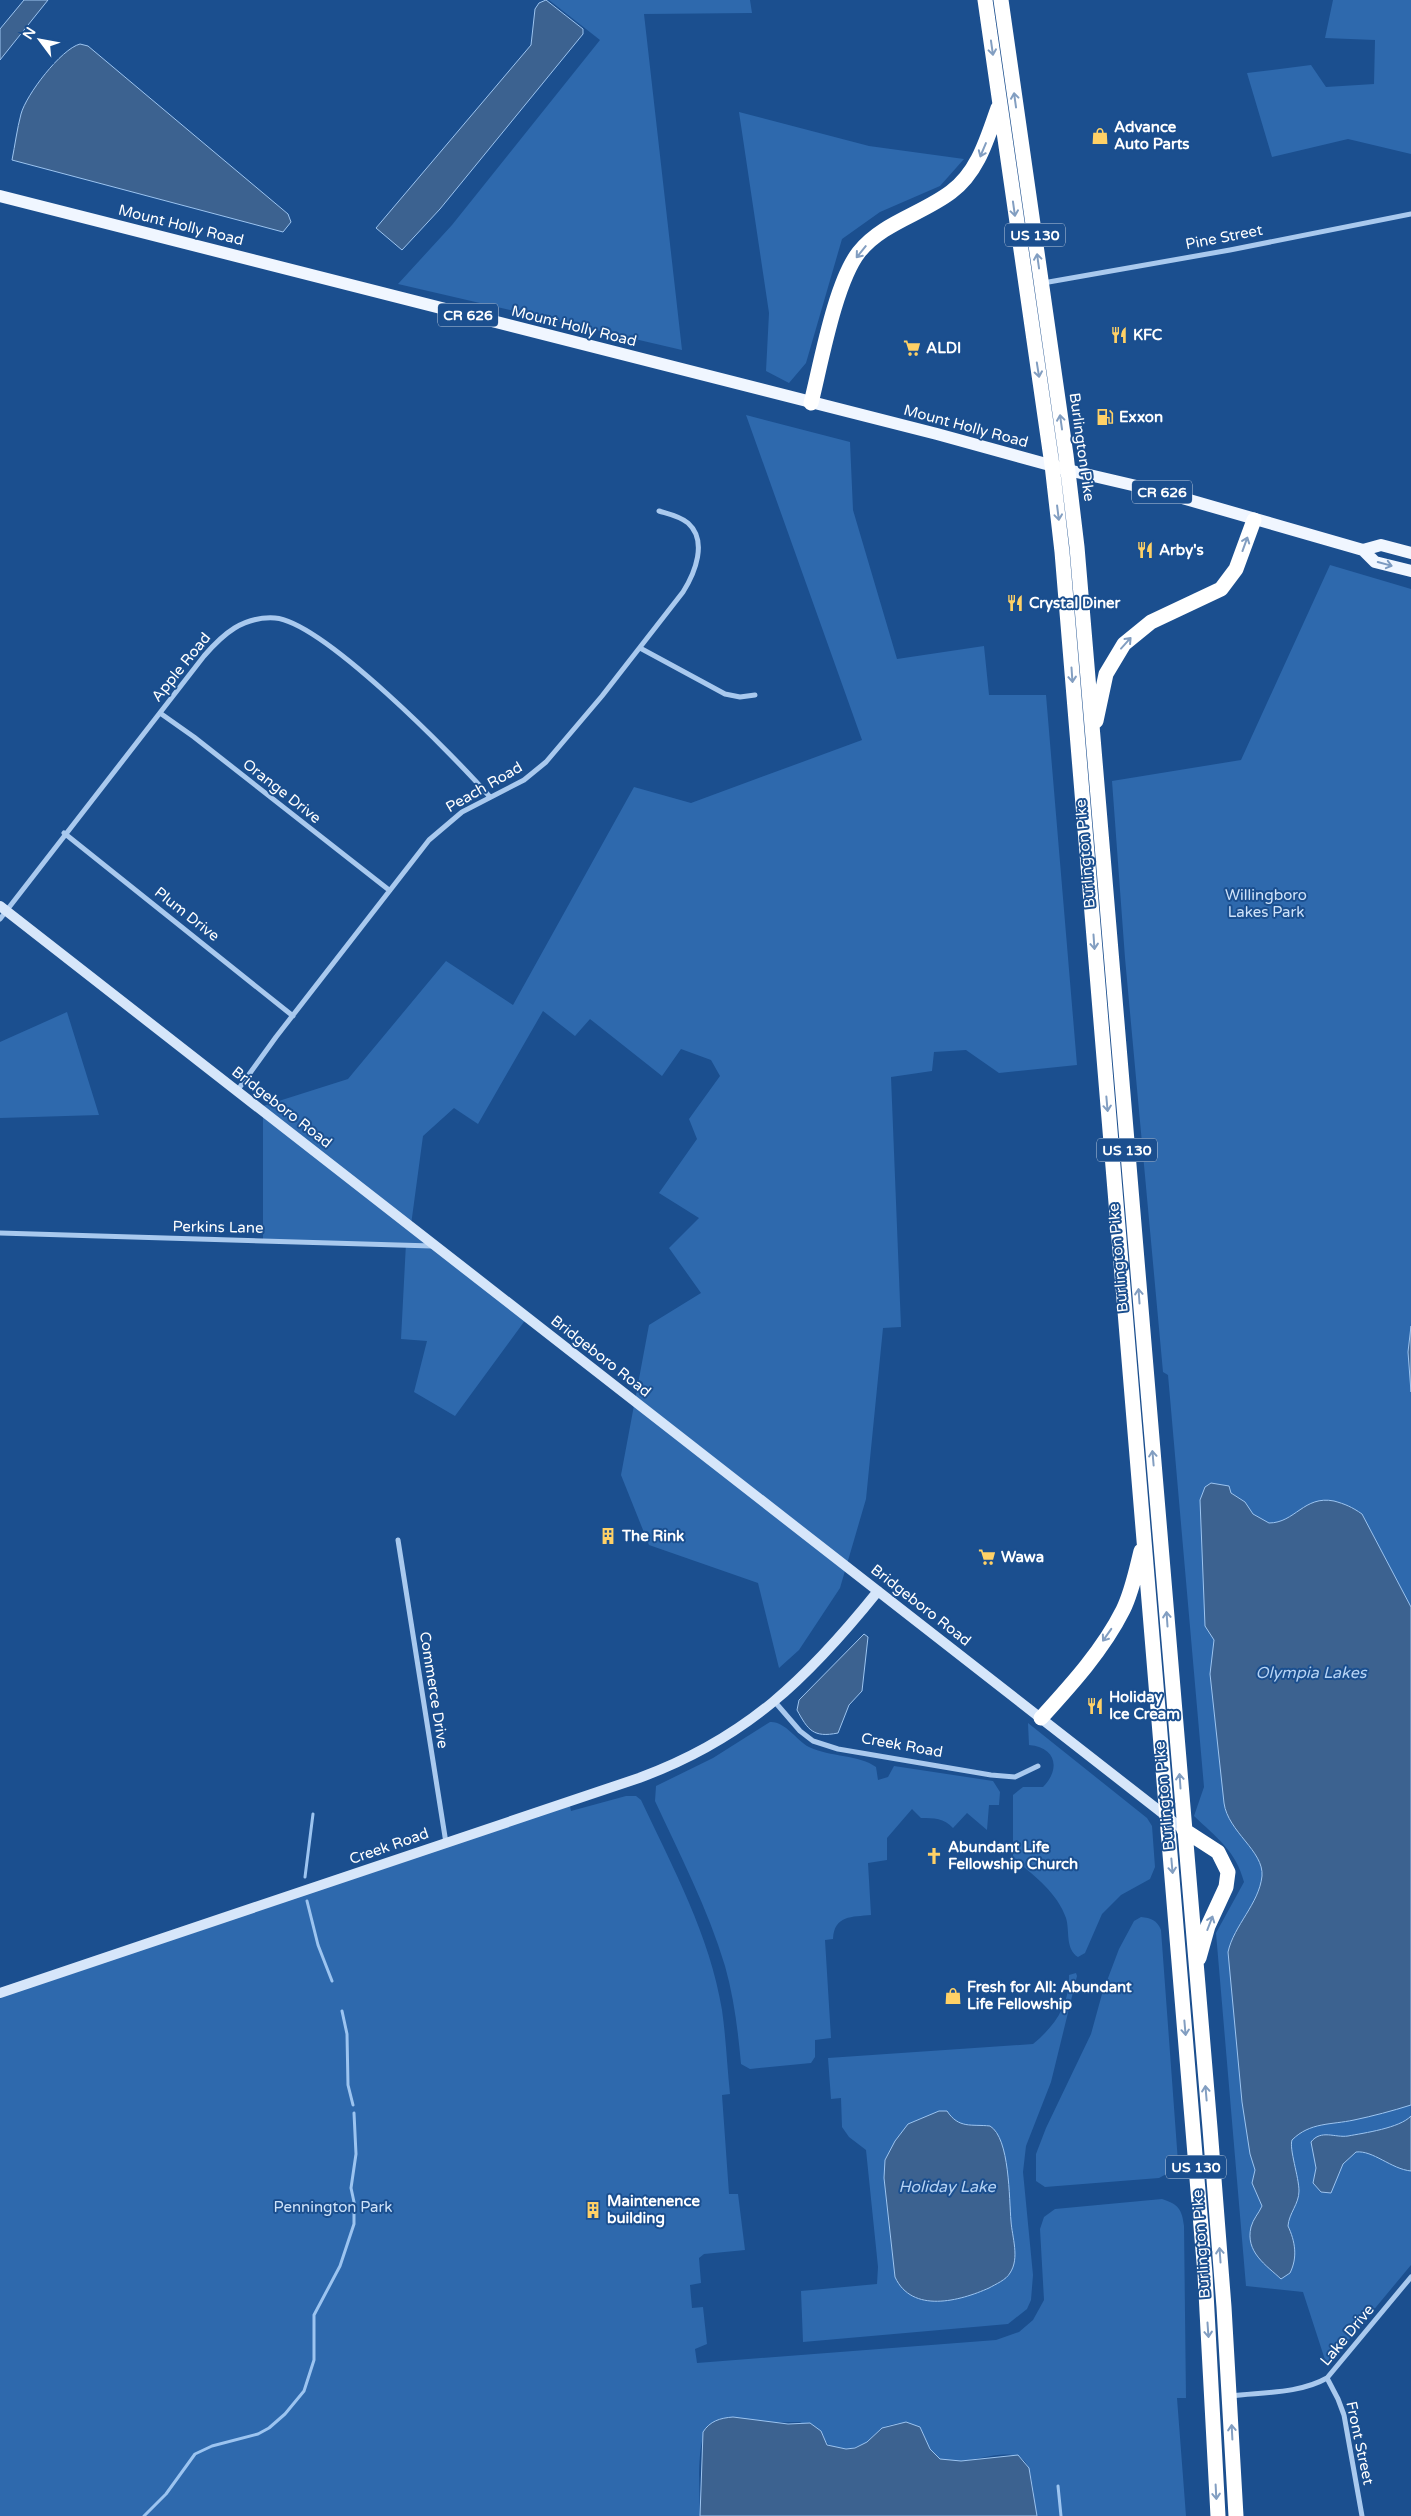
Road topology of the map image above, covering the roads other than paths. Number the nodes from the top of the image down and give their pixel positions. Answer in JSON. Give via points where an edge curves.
{"nodes":[{"id":1,"x":985,"y":0,"type":"edge"},
{"id":2,"x":1001,"y":0,"type":"edge"},
{"id":3,"x":1000,"y":104,"type":"junction"},
{"id":4,"x":0,"y":196,"type":"edge"},
{"id":5,"x":1411,"y":214,"type":"edge"},
{"id":6,"x":1041,"y":283,"type":"junction"},
{"id":7,"x":811,"y":403,"type":"junction"},
{"id":8,"x":1052,"y":465,"type":"junction"},
{"id":9,"x":1068,"y":470,"type":"junction"},
{"id":10,"x":659,"y":511,"type":"dead end"},
{"id":11,"x":1254,"y":520,"type":"junction"},
{"id":12,"x":1363,"y":550,"type":"junction"},
{"id":13,"x":1411,"y":553,"type":"edge"},
{"id":14,"x":1411,"y":572,"type":"edge"},
{"id":15,"x":640,"y":648,"type":"junction"},
{"id":16,"x":754,"y":695,"type":"dead end"},
{"id":17,"x":160,"y":713,"type":"junction"},
{"id":18,"x":1093,"y":737,"type":"junction"},
{"id":19,"x":490,"y":797,"type":"junction"},
{"id":20,"x":64,"y":833,"type":"junction"},
{"id":21,"x":389,"y":890,"type":"junction"},
{"id":22,"x":2,"y":911,"type":"edge"},
{"id":23,"x":293,"y":1016,"type":"junction"},
{"id":24,"x":238,"y":1091,"type":"junction"},
{"id":25,"x":0,"y":1233,"type":"edge"},
{"id":26,"x":436,"y":1246,"type":"junction"},
{"id":27,"x":398,"y":1540,"type":"dead end"},
{"id":28,"x":1144,"y":1542,"type":"junction"},
{"id":29,"x":878,"y":1591,"type":"junction"},
{"id":30,"x":776,"y":1702,"type":"junction"},
{"id":31,"x":1041,"y":1718,"type":"junction"},
{"id":32,"x":1038,"y":1766,"type":"dead end"},
{"id":33,"x":1168,"y":1818,"type":"junction"},
{"id":34,"x":1184,"y":1830,"type":"junction"},
{"id":35,"x":446,"y":1843,"type":"junction"},
{"id":36,"x":1196,"y":1969,"type":"junction"},
{"id":37,"x":0,"y":1993,"type":"edge"},
{"id":38,"x":1411,"y":2277,"type":"edge"},
{"id":39,"x":1327,"y":2378,"type":"junction"},
{"id":40,"x":1229,"y":2396,"type":"junction"},
{"id":41,"x":1218,"y":2516,"type":"edge"},
{"id":42,"x":1236,"y":2516,"type":"edge"},
{"id":43,"x":1362,"y":2516,"type":"edge"}],
"edges":[{"from":1,"to":3,"type":"highway","name":"Burlington Pike","number":"US 130","one_way":true},
{"from":6,"to":2,"type":"highway","name":"Burlington Pike","number":"US 130","one_way":true},
{"from":3,"to":7,"type":"highway","one_way":true,"via":[[978,162],[966,178],[952,192],[871,240],[855,259],[841,291]]},
{"from":3,"to":8,"type":"highway","name":"Burlington Pike","number":"US 130","one_way":true},
{"from":4,"to":7,"type":"main road","name":"Mount Holly Road","number":"CR 626"},
{"from":5,"to":6,"type":"street","name":"Pine Street"},
{"from":9,"to":6,"type":"highway","name":"Burlington Pike","number":"US 130","one_way":true},
{"from":7,"to":8,"type":"main road","name":"Mount Holly Road","number":"CR 626"},
{"from":8,"to":9,"type":"main road","number":"CR 626"},
{"from":8,"to":28,"type":"highway","name":"Burlington Pike","number":"US 130","one_way":true,"via":[[1067,604]]},
{"from":9,"to":11,"type":"main road","number":"CR 626","via":[[1158,491]]},
{"from":9,"to":18,"type":"highway","name":"Burlington Pike","number":"US 130"},
{"from":10,"to":15,"type":"street","name":"Peach Road","via":[[681,518],[694,530],[697,559],[683,592]]},
{"from":11,"to":12,"type":"main road","number":"CR 626"},
{"from":18,"to":11,"type":"highway","one_way":true,"via":[[1106,674],[1124,644],[1158,618],[1221,589],[1236,569]]},
{"from":12,"to":13,"type":"main road","number":"CR 626","via":[[1381,545]]},
{"from":12,"to":14,"type":"main road","number":"CR 626","one_way":true,"via":[[1375,562]]},
{"from":15,"to":16,"type":"street","via":[[725,694]]},
{"from":15,"to":19,"type":"street","name":"Peach Road","via":[[546,762],[524,780]]},
{"from":17,"to":19,"type":"street","name":"Apple Road","via":[[204,656],[231,629],[253,620],[287,621],[320,640],[370,680],[451,755]]},
{"from":17,"to":20,"type":"street","name":"Apple Road"},
{"from":17,"to":21,"type":"street","name":"Orange Drive"},
{"from":34,"to":18,"type":"highway","name":"Burlington Pike","number":"US 130","one_way":true},
{"from":19,"to":21,"type":"street","name":"Peach Road","via":[[462,812],[429,840]]},
{"from":20,"to":22,"type":"street","name":"Apple Road"},
{"from":20,"to":23,"type":"street","name":"Plum Drive"},
{"from":21,"to":23,"type":"street","name":"Peach Road"},
{"from":22,"to":24,"type":"street","name":"Bridgeboro Road"},
{"from":23,"to":24,"type":"street","name":"Peach Road"},
{"from":24,"to":26,"type":"street","name":"Bridgeboro Road"},
{"from":25,"to":26,"type":"street","name":"Perkins Lane"},
{"from":26,"to":29,"type":"street","name":"Bridgeboro Road"},
{"from":27,"to":35,"type":"street","name":"Commerce Drive"},
{"from":28,"to":31,"type":"highway","one_way":true,"via":[[1122,1611],[1093,1657]]},
{"from":28,"to":33,"type":"highway","name":"Burlington Pike","number":"US 130"},
{"from":29,"to":30,"type":"street","name":"Creek Road","via":[[831,1650]]},
{"from":29,"to":31,"type":"street","name":"Bridgeboro Road"},
{"from":30,"to":32,"type":"street","name":"Creek Road","via":[[813,1742],[838,1749],[991,1775],[1015,1777]]},
{"from":30,"to":35,"type":"street","name":"Creek Road","via":[[718,1742],[669,1767]]},
{"from":31,"to":33,"type":"street","name":"Bridgeboro Road"},
{"from":33,"to":34,"type":"street","name":"Bridgeboro Road"},
{"from":33,"to":41,"type":"highway","name":"Burlington Pike","number":"US 130","one_way":true,"via":[[1205,2274]]},
{"from":34,"to":36,"type":"highway","name":"Burlington Pike","number":"US 130"},
{"from":36,"to":34,"type":"highway","one_way":true,"via":[[1208,1926],[1226,1887],[1228,1872],[1218,1852]]},
{"from":35,"to":37,"type":"street","name":"Creek Road"},
{"from":40,"to":36,"type":"highway","name":"Burlington Pike","number":"US 130","one_way":true},
{"from":38,"to":39,"type":"street","name":"Lake Drive"},
{"from":39,"to":40,"type":"street","name":"Lake Drive","via":[[1302,2388]]},
{"from":39,"to":43,"type":"street","name":"Front Street","via":[[1344,2415]]},
{"from":42,"to":40,"type":"highway","name":"Burlington Pike","number":"US 130","one_way":true}]}
